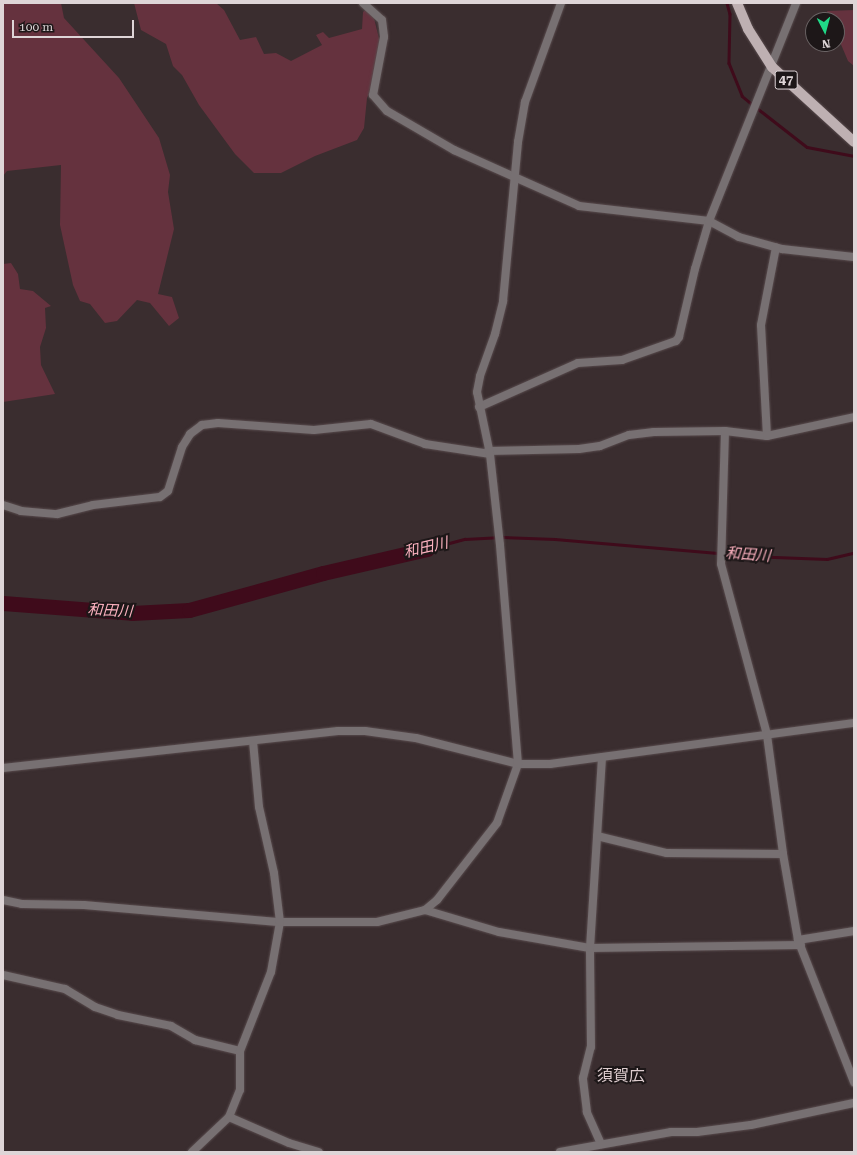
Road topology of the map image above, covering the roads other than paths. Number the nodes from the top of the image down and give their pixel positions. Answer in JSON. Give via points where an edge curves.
{"nodes":[{"id":1,"x":363,"y":3,"type":"edge"},
{"id":2,"x":561,"y":3,"type":"edge"},
{"id":3,"x":737,"y":3,"type":"edge"},
{"id":4,"x":796,"y":3,"type":"edge"},
{"id":5,"x":772,"y":66,"type":"junction"},
{"id":6,"x":854,"y":142,"type":"edge"},
{"id":7,"x":515,"y":179,"type":"junction"},
{"id":8,"x":709,"y":222,"type":"junction"},
{"id":9,"x":776,"y":247,"type":"junction"},
{"id":10,"x":854,"y":257,"type":"edge"},
{"id":11,"x":479,"y":407,"type":"junction"},
{"id":12,"x":854,"y":417,"type":"edge"},
{"id":13,"x":725,"y":431,"type":"junction"},
{"id":14,"x":766,"y":436,"type":"junction"},
{"id":15,"x":489,"y":453,"type":"junction"},
{"id":16,"x":3,"y":505,"type":"edge"},
{"id":17,"x":854,"y":723,"type":"edge"},
{"id":18,"x":767,"y":735,"type":"junction"},
{"id":19,"x":253,"y":741,"type":"junction"},
{"id":20,"x":602,"y":757,"type":"junction"},
{"id":21,"x":518,"y":764,"type":"junction"},
{"id":22,"x":3,"y":768,"type":"edge"},
{"id":23,"x":597,"y":836,"type":"junction"},
{"id":24,"x":783,"y":854,"type":"junction"},
{"id":25,"x":3,"y":900,"type":"edge"},
{"id":26,"x":426,"y":910,"type":"junction"},
{"id":27,"x":280,"y":922,"type":"junction"},
{"id":28,"x":854,"y":931,"type":"edge"},
{"id":29,"x":799,"y":943,"type":"junction"},
{"id":30,"x":590,"y":948,"type":"junction"},
{"id":31,"x":3,"y":975,"type":"edge"},
{"id":32,"x":240,"y":1051,"type":"junction"},
{"id":33,"x":854,"y":1082,"type":"edge"},
{"id":34,"x":854,"y":1103,"type":"edge"},
{"id":35,"x":229,"y":1118,"type":"junction"},
{"id":36,"x":601,"y":1144,"type":"junction"},
{"id":37,"x":192,"y":1152,"type":"edge"},
{"id":38,"x":319,"y":1152,"type":"edge"},
{"id":39,"x":560,"y":1152,"type":"edge"}],
"edges":[{"from":1,"to":7,"type":"street","via":[[382,20],[384,36],[374,95],[378,101],[387,111],[409,125]]},
{"from":2,"to":7,"type":"street","via":[[525,102]]},
{"from":3,"to":5,"type":"main road","number":"47","via":[[748,29]]},
{"from":4,"to":5,"type":"street"},
{"from":5,"to":6,"type":"main road","number":"47"},
{"from":5,"to":8,"type":"street"},
{"from":7,"to":8,"type":"street","via":[[579,206]]},
{"from":7,"to":11,"type":"street","via":[[503,302],[480,376]]},
{"from":8,"to":9,"type":"street","via":[[739,237]]},
{"from":8,"to":11,"type":"street","via":[[676,341],[622,360],[585,361]]},
{"from":9,"to":10,"type":"street"},
{"from":9,"to":14,"type":"street","via":[[761,325]]},
{"from":11,"to":15,"type":"street"},
{"from":12,"to":14,"type":"street"},
{"from":13,"to":14,"type":"street"},
{"from":13,"to":15,"type":"street","via":[[629,434],[600,446],[579,450]]},
{"from":13,"to":18,"type":"street","via":[[721,554]]},
{"from":15,"to":16,"type":"street","via":[[425,444],[371,424],[314,430],[218,423],[202,425],[190,434],[182,447],[168,491],[160,497],[93,505],[57,514],[21,511]]},
{"from":15,"to":21,"type":"street","via":[[499,531]]},
{"from":17,"to":18,"type":"street"},
{"from":18,"to":20,"type":"street"},
{"from":18,"to":24,"type":"street"},
{"from":19,"to":21,"type":"street","via":[[338,731],[390,733]]},
{"from":19,"to":22,"type":"street"},
{"from":19,"to":27,"type":"street","via":[[259,807],[274,873]]},
{"from":20,"to":21,"type":"street","via":[[550,764]]},
{"from":20,"to":23,"type":"street"},
{"from":21,"to":26,"type":"street","via":[[497,823],[442,895]]},
{"from":23,"to":24,"type":"street","via":[[667,853]]},
{"from":23,"to":30,"type":"street"},
{"from":24,"to":29,"type":"street"},
{"from":25,"to":27,"type":"street","via":[[22,904],[84,905]]},
{"from":26,"to":27,"type":"street","via":[[377,922]]},
{"from":26,"to":30,"type":"street","via":[[499,932]]},
{"from":27,"to":32,"type":"street","via":[[271,972]]},
{"from":28,"to":29,"type":"street"},
{"from":29,"to":30,"type":"street"},
{"from":29,"to":33,"type":"street"},
{"from":30,"to":36,"type":"street","via":[[591,1047],[583,1078],[587,1112]]},
{"from":31,"to":32,"type":"street","via":[[65,989],[106,1011],[171,1026],[195,1040]]},
{"from":32,"to":35,"type":"street","via":[[240,1090]]},
{"from":34,"to":36,"type":"street","via":[[736,1128],[671,1132]]},
{"from":35,"to":37,"type":"street"},
{"from":35,"to":38,"type":"street","via":[[289,1143]]},
{"from":36,"to":39,"type":"street"}]}
